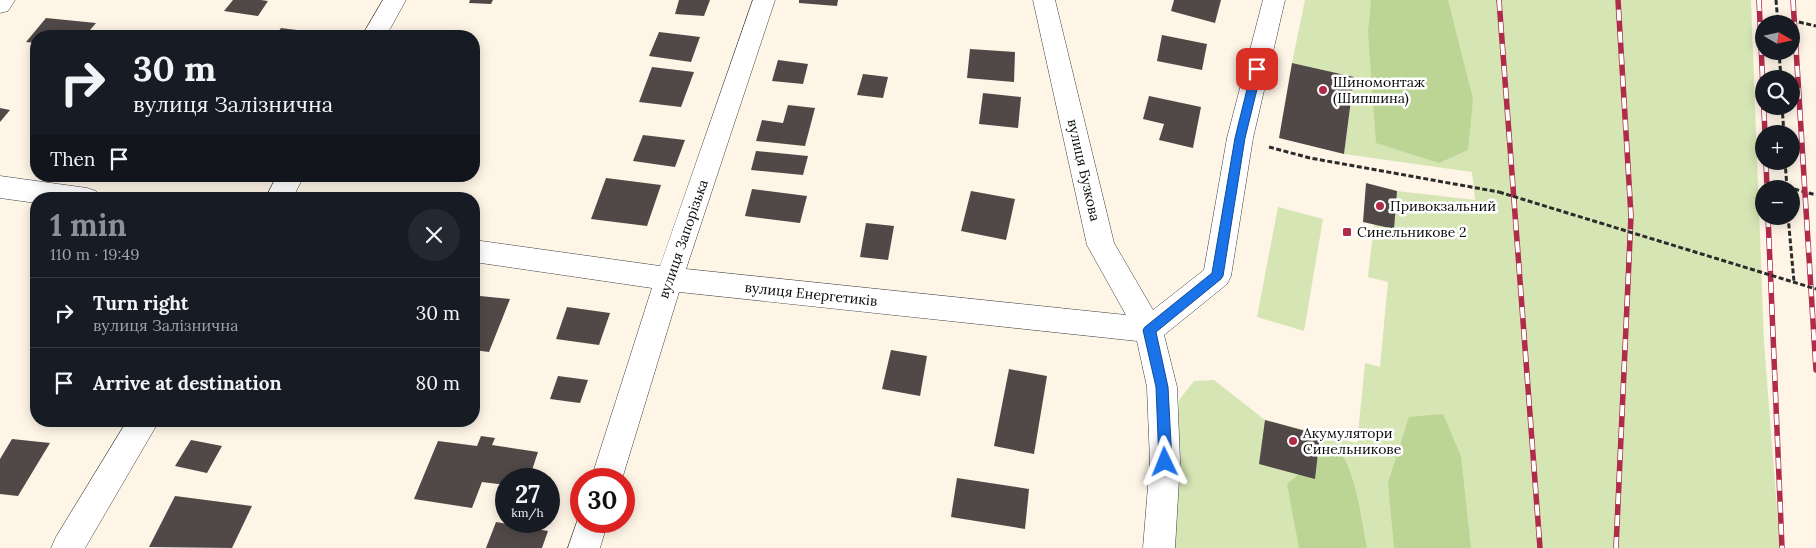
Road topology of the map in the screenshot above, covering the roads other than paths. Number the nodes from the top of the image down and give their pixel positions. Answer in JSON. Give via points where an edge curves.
{"nodes":[{"id":1,"x":4,"y":0,"type":"edge"},
{"id":2,"x":395,"y":0,"type":"edge"},
{"id":3,"x":764,"y":0,"type":"edge"},
{"id":4,"x":1044,"y":0,"type":"edge"},
{"id":5,"x":1274,"y":0,"type":"edge"},
{"id":6,"x":0,"y":5,"type":"edge"},
{"id":7,"x":378,"y":30,"type":"edge"},
{"id":8,"x":0,"y":187,"type":"edge"},
{"id":9,"x":36,"y":192,"type":"edge"},
{"id":10,"x":480,"y":253,"type":"edge"},
{"id":11,"x":669,"y":279,"type":"junction"},
{"id":12,"x":1149,"y":330,"type":"junction"},
{"id":13,"x":140,"y":427,"type":"edge"},
{"id":14,"x":609,"y":468,"type":"edge"},
{"id":15,"x":588,"y":533,"type":"edge"},
{"id":16,"x":67,"y":548,"type":"edge"},
{"id":17,"x":584,"y":548,"type":"edge"},
{"id":18,"x":1159,"y":548,"type":"edge"}],
"edges":[{"from":1,"to":6,"type":"street"},
{"from":2,"to":7,"type":"street"},
{"from":3,"to":11,"type":"street","name":"вулиця Запорізька"},
{"from":4,"to":12,"type":"street","name":"вулиця Бузкова","via":[[1101,245]]},
{"from":5,"to":12,"type":"street","via":[[1240,138],[1217,276]]},
{"from":8,"to":9,"type":"street"},
{"from":10,"to":11,"type":"street","name":"вулиця Енергетиків"},
{"from":11,"to":12,"type":"street","name":"вулиця Енергетиків"},
{"from":11,"to":14,"type":"street","name":"вулиця Запорізька"},
{"from":12,"to":18,"type":"street","name":"вулиця Бузкова","via":[[1163,406],[1165,462]]},
{"from":13,"to":16,"type":"street"},
{"from":15,"to":17,"type":"street"}]}
